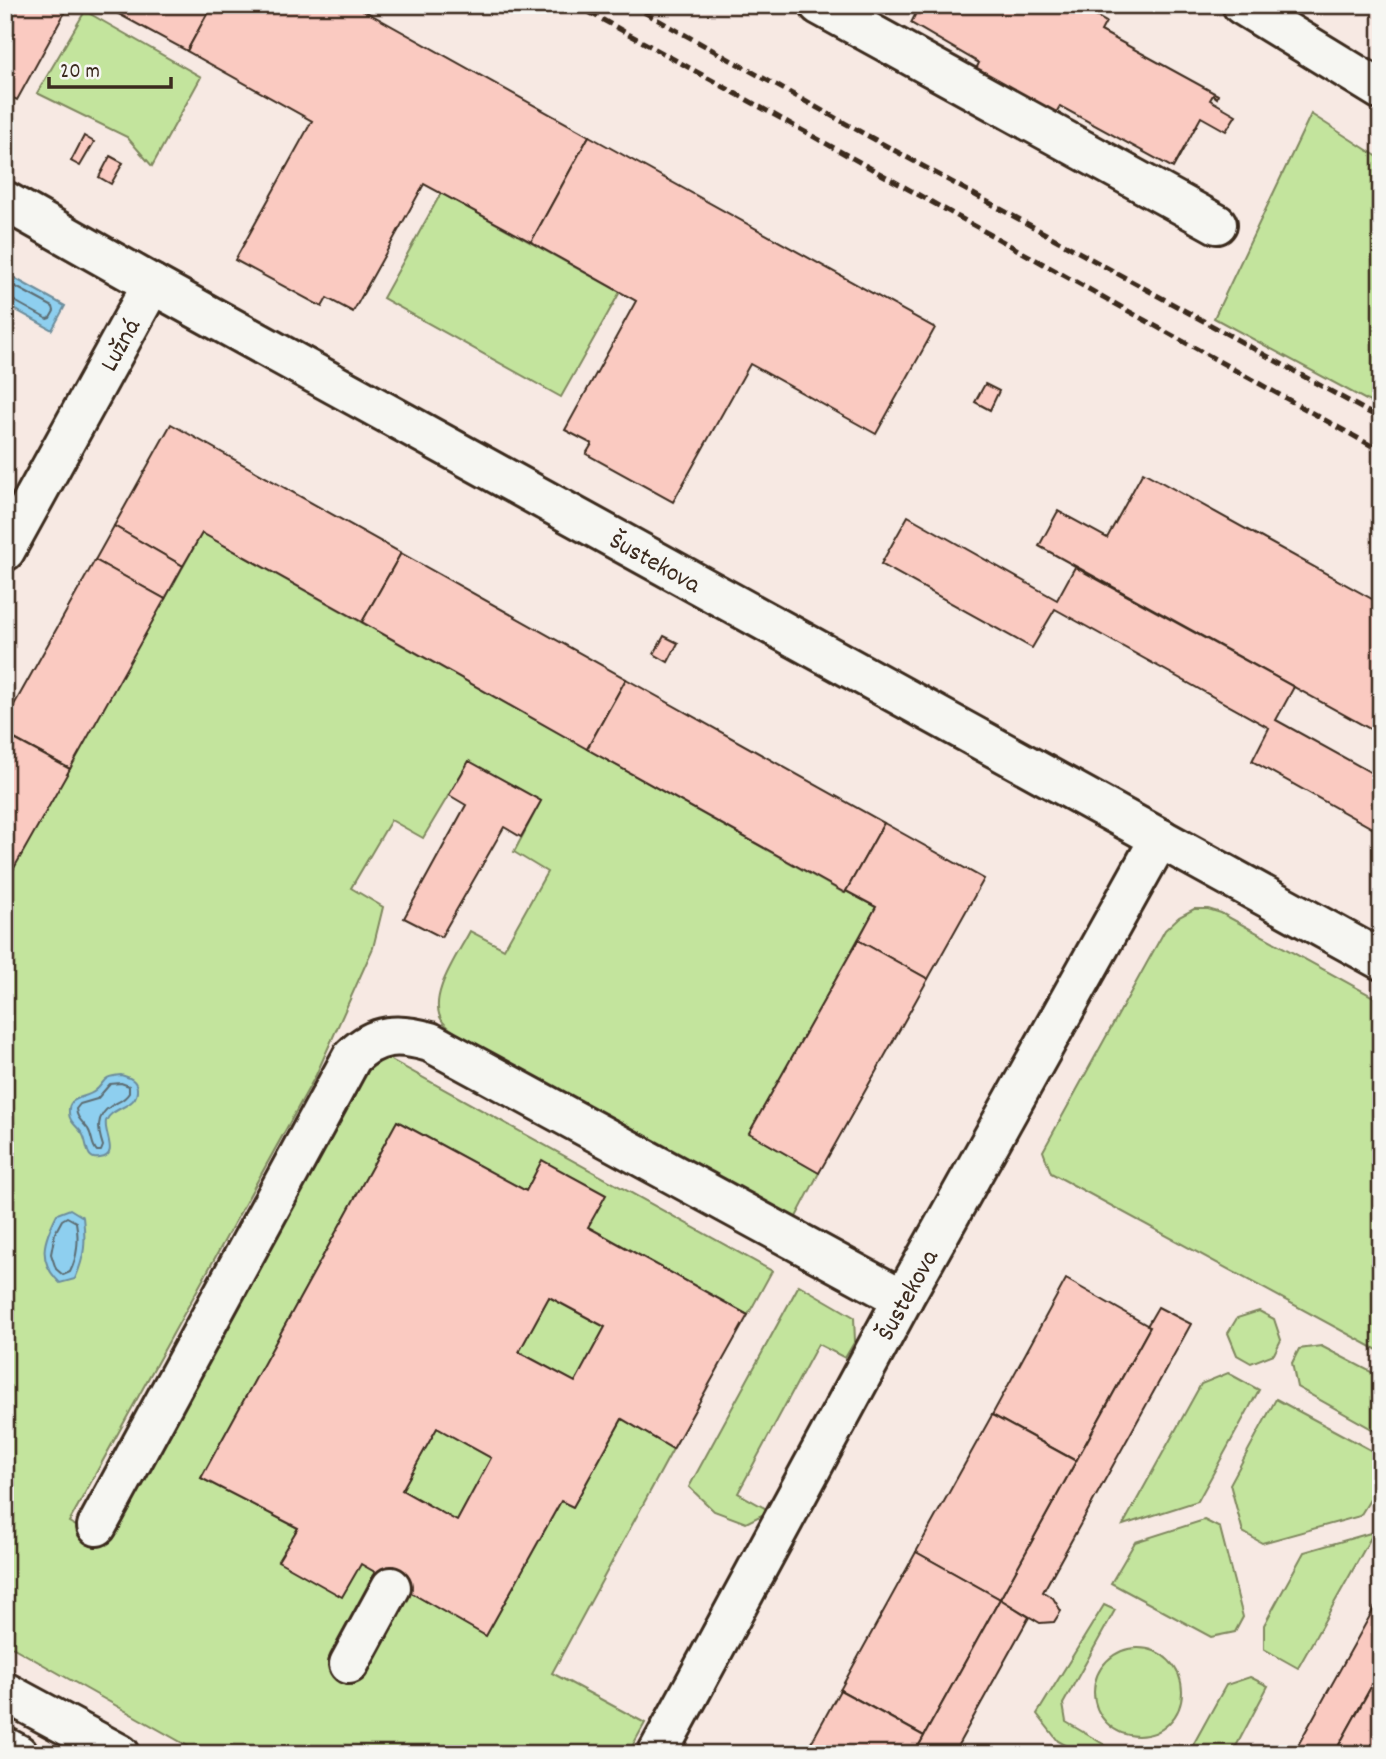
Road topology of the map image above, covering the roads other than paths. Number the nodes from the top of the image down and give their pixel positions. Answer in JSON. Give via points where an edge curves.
{"nodes":[{"id":1,"x":819,"y":5,"type":"edge"},
{"id":2,"x":1242,"y":5,"type":"edge"},
{"id":3,"x":1375,"y":89,"type":"edge"},
{"id":4,"x":5,"y":201,"type":"edge"},
{"id":5,"x":1217,"y":224,"type":"dead end"},
{"id":6,"x":152,"y":284,"type":"junction"},
{"id":7,"x":5,"y":551,"type":"edge"},
{"id":8,"x":1160,"y":838,"type":"junction"},
{"id":9,"x":1381,"y":960,"type":"edge"},
{"id":10,"x":903,"y":1299,"type":"junction"},
{"id":11,"x":97,"y":1527,"type":"dead end"},
{"id":12,"x":391,"y":1587,"type":"dead end"},
{"id":13,"x":349,"y":1664,"type":"dead end"},
{"id":14,"x":5,"y":1692,"type":"edge"},
{"id":15,"x":5,"y":1747,"type":"edge"},
{"id":16,"x":18,"y":1754,"type":"edge"},
{"id":17,"x":120,"y":1754,"type":"edge"},
{"id":18,"x":657,"y":1754,"type":"edge"}],
"edges":[{"from":1,"to":5,"type":"street"},
{"from":2,"to":3,"type":"street"},
{"from":4,"to":6,"type":"street"},
{"from":6,"to":7,"type":"street","name":"Lužná"},
{"from":6,"to":8,"type":"street","name":"Šustekova"},
{"from":8,"to":9,"type":"street","name":"Šustekova"},
{"from":8,"to":10,"type":"street","name":"Šustekova"},
{"from":10,"to":11,"type":"street","via":[[430,1042],[409,1036],[382,1038],[352,1058]]},
{"from":10,"to":18,"type":"street","name":"Šustekova"},
{"from":12,"to":13,"type":"street"},
{"from":14,"to":17,"type":"street"},
{"from":15,"to":16,"type":"street"}]}
